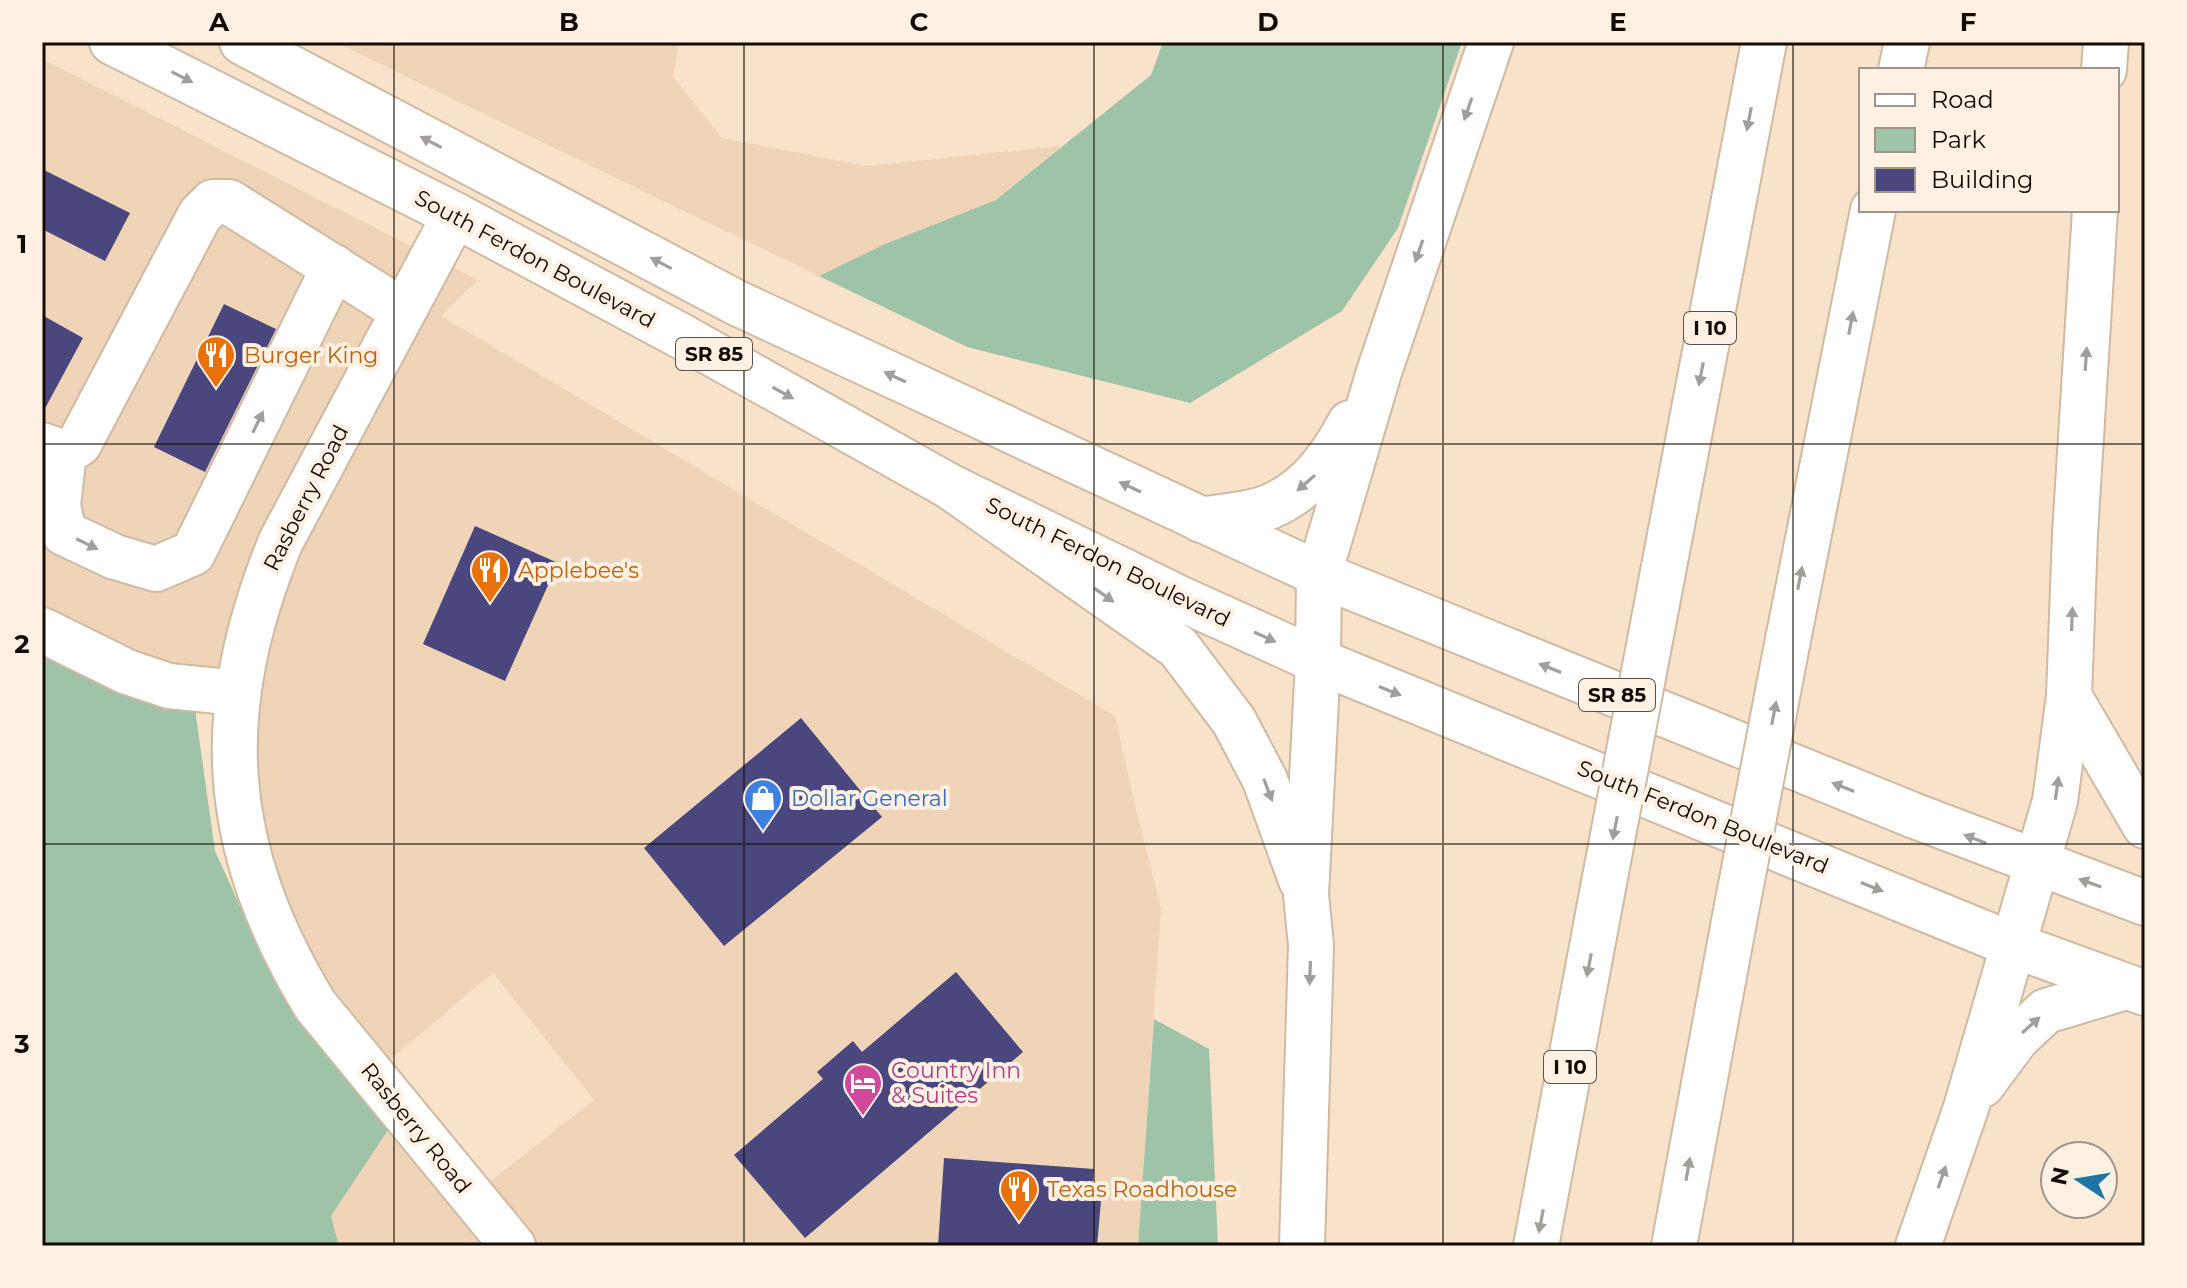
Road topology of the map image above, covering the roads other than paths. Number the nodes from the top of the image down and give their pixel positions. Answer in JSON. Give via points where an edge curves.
{"nodes":[{"id":1,"x":112,"y":42,"type":"edge"},
{"id":2,"x":242,"y":42,"type":"edge"},
{"id":3,"x":1491,"y":42,"type":"edge"},
{"id":4,"x":1764,"y":42,"type":"edge"},
{"id":5,"x":1907,"y":42,"type":"edge"},
{"id":6,"x":2106,"y":42,"type":"edge"},
{"id":7,"x":1901,"y":68,"type":"edge"},
{"id":8,"x":2104,"y":68,"type":"edge"},
{"id":9,"x":1873,"y":212,"type":"edge"},
{"id":10,"x":2095,"y":212,"type":"edge"},
{"id":11,"x":455,"y":215,"type":"junction"},
{"id":12,"x":334,"y":267,"type":"junction"},
{"id":13,"x":403,"y":311,"type":"junction"},
{"id":14,"x":1379,"y":372,"type":"junction"},
{"id":15,"x":53,"y":449,"type":"edge"},
{"id":16,"x":949,"y":486,"type":"junction"},
{"id":17,"x":1201,"y":520,"type":"junction"},
{"id":18,"x":1319,"y":574,"type":"junction"},
{"id":19,"x":42,"y":630,"type":"edge"},
{"id":20,"x":1318,"y":661,"type":"junction"},
{"id":21,"x":238,"y":693,"type":"junction"},
{"id":22,"x":2069,"y":696,"type":"junction"},
{"id":23,"x":2145,"y":826,"type":"edge"},
{"id":24,"x":2036,"y":863,"type":"junction"},
{"id":25,"x":1306,"y":895,"type":"junction"},
{"id":26,"x":2145,"y":903,"type":"edge"},
{"id":27,"x":2013,"y":945,"type":"junction"},
{"id":28,"x":2135,"y":990,"type":"edge"},
{"id":29,"x":1966,"y":1108,"type":"junction"},
{"id":30,"x":513,"y":1246,"type":"edge"},
{"id":31,"x":1302,"y":1246,"type":"edge"},
{"id":32,"x":1536,"y":1246,"type":"edge"},
{"id":33,"x":1674,"y":1246,"type":"edge"},
{"id":34,"x":1918,"y":1246,"type":"edge"}],
"edges":[{"from":1,"to":11,"type":"main road","name":"South Ferdon Boulevard","number":"SR 85","one_way":true},
{"from":17,"to":2,"type":"main road","number":"SR 85","one_way":true,"via":[[737,303]]},
{"from":3,"to":14,"type":"main road","one_way":true},
{"from":4,"to":32,"type":"main road","number":"I 10","one_way":true,"bridge":true},
{"from":5,"to":7,"type":"main road"},
{"from":6,"to":8,"type":"main road"},
{"from":33,"to":9,"type":"main road","one_way":true,"bridge":true},
{"from":22,"to":10,"type":"main road","one_way":true},
{"from":11,"to":13,"type":"main road","name":"Rasberry Road"},
{"from":11,"to":16,"type":"main road","name":"South Ferdon Boulevard","number":"SR 85","one_way":true},
{"from":12,"to":13,"type":"main road"},
{"from":12,"to":15,"type":"main road","via":[[229,202],[213,202],[200,215],[79,444]]},
{"from":15,"to":12,"type":"main road","one_way":true,"via":[[64,533],[156,569],[193,553]]},
{"from":13,"to":21,"type":"main road","name":"Rasberry Road","via":[[281,541],[250,629]]},
{"from":14,"to":17,"type":"main road","one_way":true,"via":[[1330,459],[1303,487],[1269,507]]},
{"from":14,"to":18,"type":"main road"},
{"from":16,"to":20,"type":"main road","name":"South Ferdon Boulevard","number":"SR 85","one_way":true},
{"from":16,"to":25,"type":"main road","one_way":true,"via":[[1178,647],[1234,721],[1259,768]]},
{"from":17,"to":18,"type":"main road","number":"SR 85"},
{"from":18,"to":20,"type":"main road"},
{"from":24,"to":18,"type":"main road","number":"SR 85","one_way":true},
{"from":19,"to":21,"type":"main road","via":[[127,672],[169,686]]},
{"from":20,"to":25,"type":"main road"},
{"from":20,"to":27,"type":"main road","name":"South Ferdon Boulevard","number":"SR 85","one_way":true},
{"from":21,"to":30,"type":"main road","name":"Rasberry Road","via":[[233,729],[239,813],[259,893],[281,944],[315,1005]]},
{"from":22,"to":23,"type":"main road"},
{"from":24,"to":22,"type":"main road","one_way":true,"via":[[2055,801]]},
{"from":26,"to":24,"type":"main road","number":"SR 85","one_way":true},
{"from":24,"to":27,"type":"main road"},
{"from":25,"to":31,"type":"main road","one_way":true,"via":[[1311,945]]},
{"from":27,"to":28,"type":"main road","name":"South Ferdon Boulevard","number":"SR 85"},
{"from":27,"to":29,"type":"main road"},
{"from":29,"to":28,"type":"main road","one_way":true,"via":[[2017,1038],[2046,1011]]},
{"from":34,"to":29,"type":"main road","one_way":true}]}
